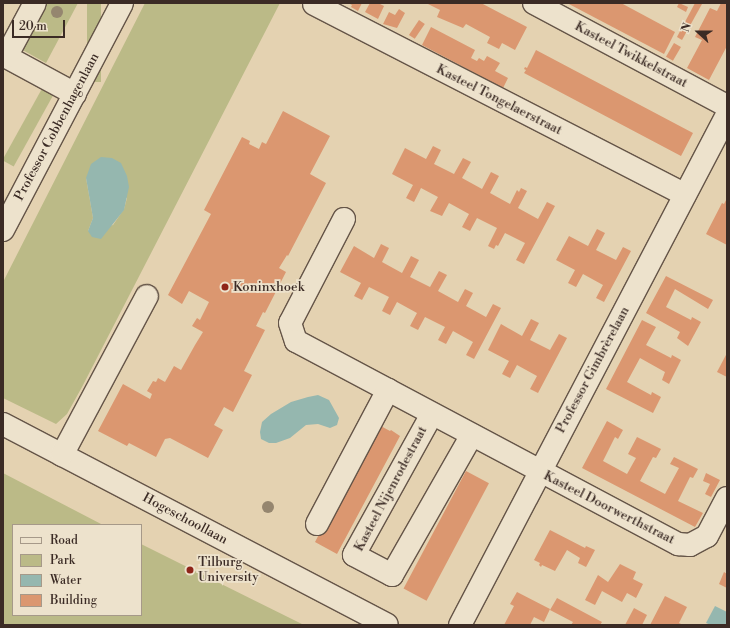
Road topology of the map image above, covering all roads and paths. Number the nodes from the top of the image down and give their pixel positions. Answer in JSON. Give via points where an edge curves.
{"nodes":[{"id":1,"x":36,"y":3,"type":"edge"},
{"id":2,"x":122,"y":3,"type":"edge"},
{"id":3,"x":534,"y":3,"type":"edge"},
{"id":4,"x":314,"y":4,"type":"edge"},
{"id":5,"x":5,"y":56,"type":"edge"},
{"id":6,"x":75,"y":94,"type":"junction"},
{"id":7,"x":727,"y":106,"type":"edge"},
{"id":8,"x":727,"y":115,"type":"edge"},
{"id":9,"x":685,"y":195,"type":"junction"},
{"id":10,"x":344,"y":219,"type":"dead end"},
{"id":11,"x":3,"y":230,"type":"edge"},
{"id":12,"x":147,"y":296,"type":"dead end"},
{"id":13,"x":388,"y":390,"type":"junction"},
{"id":14,"x":432,"y":414,"type":"junction"},
{"id":15,"x":3,"y":424,"type":"edge"},
{"id":16,"x":472,"y":436,"type":"junction"},
{"id":17,"x":62,"y":455,"type":"junction"},
{"id":18,"x":539,"y":471,"type":"junction"},
{"id":19,"x":727,"y":498,"type":"edge"},
{"id":20,"x":317,"y":524,"type":"dead end"},
{"id":21,"x":387,"y":625,"type":"edge"},
{"id":22,"x":460,"y":625,"type":"edge"}],
"edges":[{"from":1,"to":5,"type":"street"},
{"from":2,"to":6,"type":"street","name":"Professor Cobbenhagenlaan"},
{"from":3,"to":7,"type":"street","name":"Kasteel Twikkelstraat"},
{"from":4,"to":9,"type":"street","name":"Kasteel Tongelaerstraat"},
{"from":5,"to":6,"type":"street"},
{"from":6,"to":11,"type":"street","name":"Professor Cobbenhagenlaan"},
{"from":8,"to":9,"type":"street","name":"Professor Gimbrèrelaan"},
{"from":9,"to":18,"type":"street","name":"Professor Gimbrèrelaan"},
{"from":10,"to":13,"type":"street","name":"Kasteel Nijenrodestraat","via":[[290,323],[296,341]]},
{"from":12,"to":17,"type":"street"},
{"from":13,"to":14,"type":"street","name":"Kasteel Nijenrodestraat"},
{"from":13,"to":20,"type":"street"},
{"from":14,"to":16,"type":"street","name":"Kasteel Nijenrodestraat"},
{"from":14,"to":16,"type":"street","name":"Kasteel Nijenrodestraat","via":[[354,555],[392,575]]},
{"from":15,"to":17,"type":"street","name":"Hogeschoollaan"},
{"from":16,"to":18,"type":"street","name":"Kasteel Nijenrodestraat"},
{"from":17,"to":21,"type":"street","name":"Hogeschoollaan"},
{"from":18,"to":19,"type":"street","name":"Kasteel Doorwerthstraat","via":[[678,544],[690,545],[707,536]]},
{"from":18,"to":22,"type":"street","name":"Professor Gimbrèrelaan"}]}
